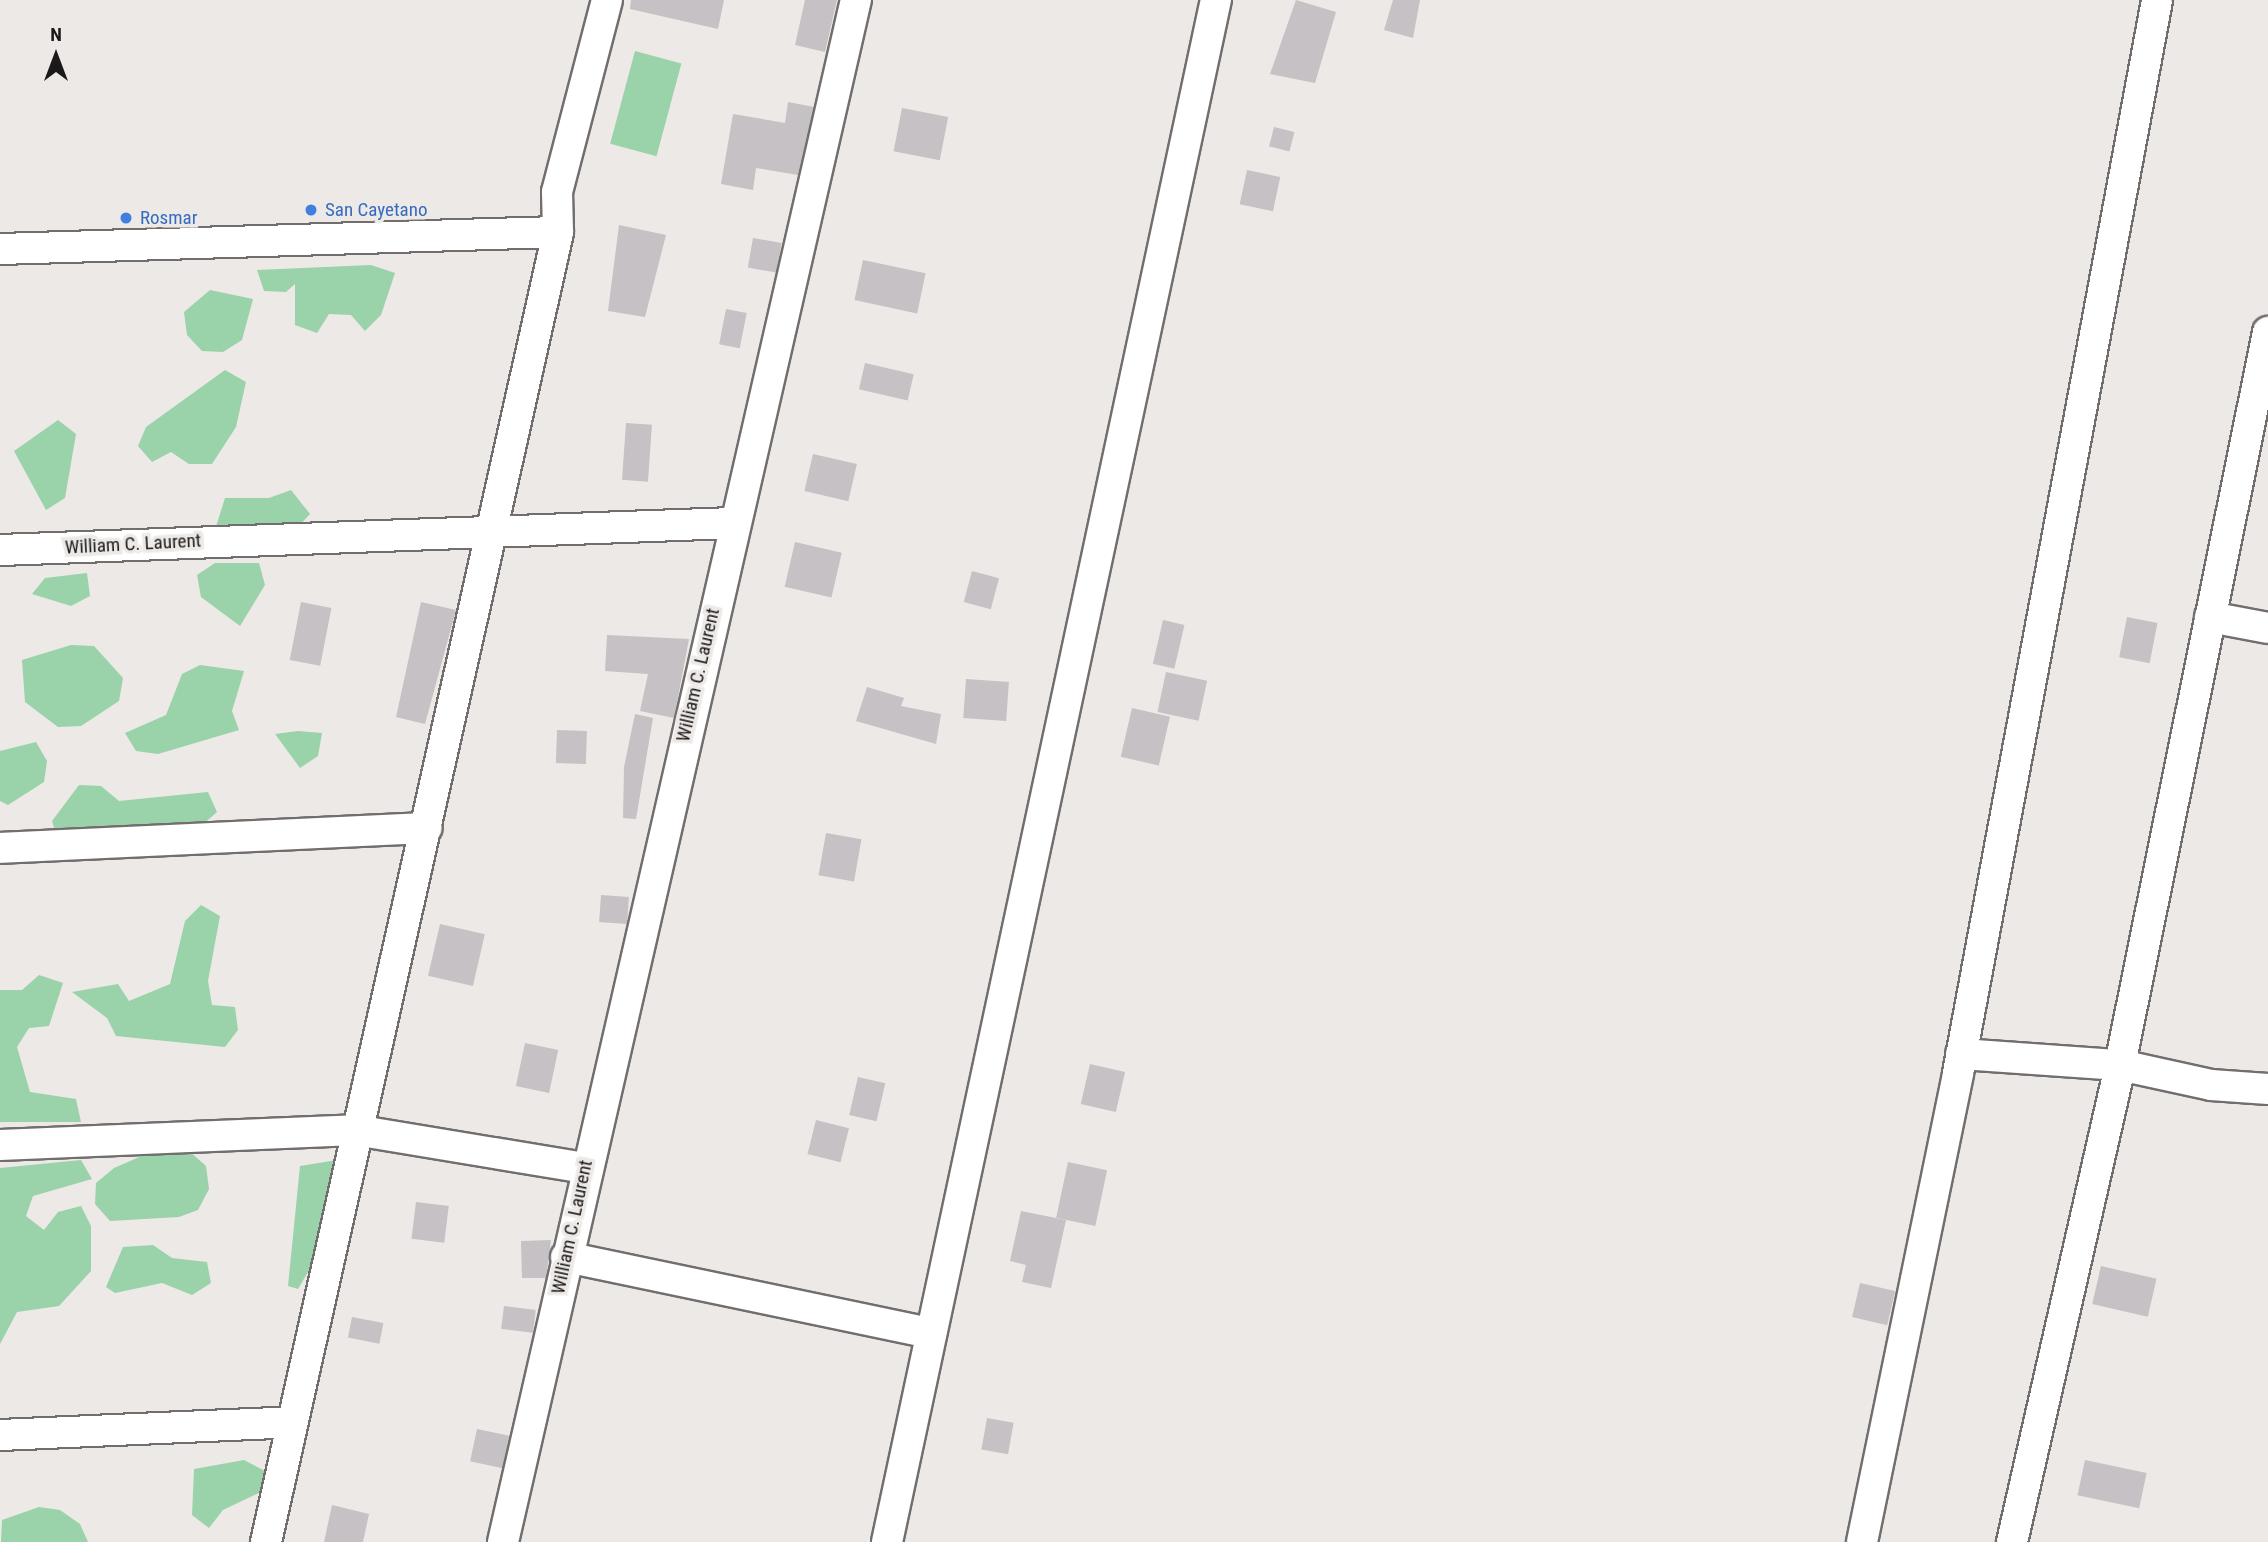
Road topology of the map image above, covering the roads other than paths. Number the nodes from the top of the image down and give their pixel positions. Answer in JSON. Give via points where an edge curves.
{"nodes":[{"id":1,"x":607,"y":0,"type":"edge"},
{"id":2,"x":856,"y":0,"type":"edge"},
{"id":3,"x":1216,"y":0,"type":"edge"},
{"id":4,"x":2157,"y":0,"type":"edge"},
{"id":5,"x":558,"y":232,"type":"junction"},
{"id":6,"x":0,"y":249,"type":"edge"},
{"id":7,"x":2268,"y":332,"type":"edge"},
{"id":8,"x":733,"y":523,"type":"junction"},
{"id":9,"x":493,"y":527,"type":"junction"},
{"id":10,"x":0,"y":550,"type":"edge"},
{"id":11,"x":2210,"y":617,"type":"junction"},
{"id":12,"x":2268,"y":628,"type":"edge"},
{"id":13,"x":428,"y":828,"type":"junction"},
{"id":14,"x":0,"y":848,"type":"edge"},
{"id":15,"x":1961,"y":1054,"type":"junction"},
{"id":16,"x":2120,"y":1065,"type":"junction"},
{"id":17,"x":2268,"y":1089,"type":"edge"},
{"id":18,"x":355,"y":1130,"type":"junction"},
{"id":19,"x":0,"y":1145,"type":"edge"},
{"id":20,"x":585,"y":1168,"type":"junction"},
{"id":21,"x":566,"y":1257,"type":"junction"},
{"id":22,"x":931,"y":1334,"type":"junction"},
{"id":23,"x":292,"y":1422,"type":"junction"},
{"id":24,"x":0,"y":1435,"type":"edge"},
{"id":25,"x":266,"y":1542,"type":"edge"},
{"id":26,"x":503,"y":1542,"type":"edge"},
{"id":27,"x":887,"y":1542,"type":"edge"},
{"id":28,"x":1862,"y":1542,"type":"edge"},
{"id":29,"x":2012,"y":1542,"type":"edge"}],
"edges":[{"from":1,"to":5,"type":"street","via":[[557,192]]},
{"from":2,"to":8,"type":"street"},
{"from":3,"to":22,"type":"street"},
{"from":4,"to":15,"type":"street"},
{"from":5,"to":6,"type":"street"},
{"from":5,"to":9,"type":"street"},
{"from":7,"to":11,"type":"street"},
{"from":8,"to":9,"type":"street","name":"William C. Laurent"},
{"from":8,"to":20,"type":"street","name":"William C. Laurent"},
{"from":9,"to":10,"type":"street","name":"William C. Laurent"},
{"from":9,"to":13,"type":"street"},
{"from":11,"to":12,"type":"street"},
{"from":11,"to":16,"type":"street"},
{"from":13,"to":14,"type":"street"},
{"from":13,"to":18,"type":"street"},
{"from":15,"to":16,"type":"street"},
{"from":15,"to":28,"type":"street"},
{"from":16,"to":17,"type":"street","via":[[2211,1085]]},
{"from":16,"to":29,"type":"street"},
{"from":18,"to":19,"type":"street"},
{"from":18,"to":20,"type":"street"},
{"from":18,"to":23,"type":"street"},
{"from":20,"to":21,"type":"street","name":"William C. Laurent"},
{"from":21,"to":22,"type":"street"},
{"from":21,"to":26,"type":"street","name":"William C. Laurent"},
{"from":22,"to":27,"type":"street"},
{"from":23,"to":24,"type":"street"},
{"from":23,"to":25,"type":"street"}]}
